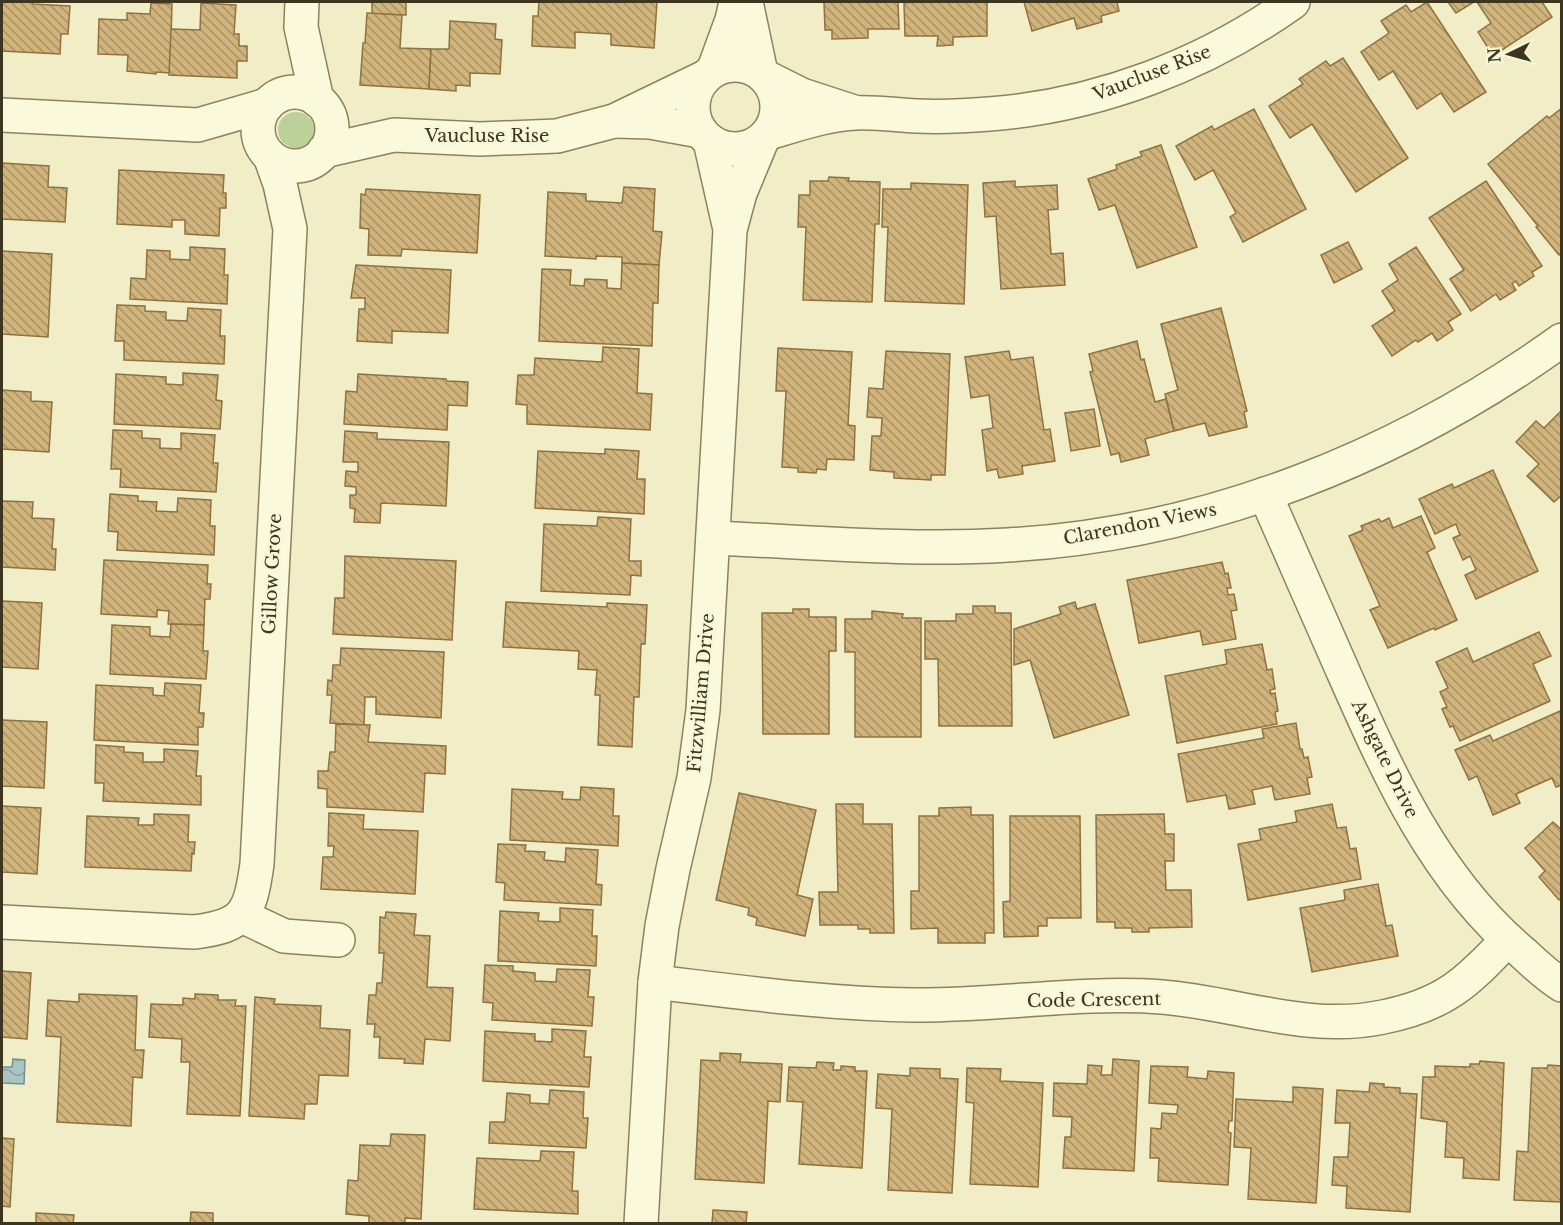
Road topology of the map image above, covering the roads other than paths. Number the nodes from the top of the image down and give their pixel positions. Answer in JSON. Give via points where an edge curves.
{"nodes":[{"id":1,"x":736,"y":2,"type":"edge"},
{"id":2,"x":746,"y":2,"type":"edge"},
{"id":3,"x":1293,"y":2,"type":"edge"},
{"id":4,"x":302,"y":14,"type":"edge"},
{"id":5,"x":709,"y":74,"type":"junction"},
{"id":6,"x":763,"y":75,"type":"junction"},
{"id":7,"x":271,"y":102,"type":"junction"},
{"id":8,"x":320,"y":103,"type":"junction"},
{"id":9,"x":856,"y":113,"type":"junction"},
{"id":10,"x":2,"y":115,"type":"edge"},
{"id":11,"x":614,"y":121,"type":"junction"},
{"id":12,"x":198,"y":125,"type":"junction"},
{"id":13,"x":394,"y":135,"type":"junction"},
{"id":14,"x":705,"y":136,"type":"junction"},
{"id":15,"x":765,"y":137,"type":"junction"},
{"id":16,"x":268,"y":153,"type":"junction"},
{"id":17,"x":321,"y":154,"type":"junction"},
{"id":18,"x":290,"y":229,"type":"junction"},
{"id":19,"x":730,"y":230,"type":"junction"},
{"id":20,"x":1562,"y":340,"type":"edge"},
{"id":21,"x":1265,"y":494,"type":"junction"},
{"id":22,"x":713,"y":538,"type":"junction"},
{"id":23,"x":242,"y":916,"type":"junction"},
{"id":24,"x":2,"y":922,"type":"edge"},
{"id":25,"x":338,"y":940,"type":"dead end"},
{"id":26,"x":1507,"y":940,"type":"junction"},
{"id":27,"x":655,"y":982,"type":"junction"},
{"id":28,"x":1562,"y":985,"type":"edge"},
{"id":29,"x":641,"y":1224,"type":"edge"}],
"edges":[{"from":1,"to":5,"type":"street"},
{"from":2,"to":6,"type":"street"},
{"from":3,"to":9,"type":"street","name":"Vaucluse Rise","via":[[1200,57],[1086,98],[989,114]]},
{"from":4,"to":7,"type":"street"},
{"from":4,"to":8,"type":"street"},
{"from":5,"to":6,"type":"street","via":[[727,64],[741,64]]},
{"from":5,"to":11,"type":"street","name":"Vaucluse Rise"},
{"from":5,"to":14,"type":"street","via":[[696,90],[692,104],[694,118]]},
{"from":6,"to":9,"type":"street","name":"Vaucluse Rise","via":[[802,95]]},
{"from":6,"to":15,"type":"street","via":[[774,89],[777,102],[777,117]]},
{"from":7,"to":8,"type":"street","via":[[287,93],[299,92]]},
{"from":7,"to":12,"type":"street"},
{"from":7,"to":16,"type":"street","via":[[258,128]]},
{"from":8,"to":13,"type":"street","name":"Vaucluse Rise"},
{"from":8,"to":17,"type":"street","via":[[332,125],[331,137]]},
{"from":9,"to":15,"type":"street","name":"Vaucluse Rise","via":[[802,123]]},
{"from":10,"to":12,"type":"street"},
{"from":11,"to":13,"type":"street","name":"Vaucluse Rise","via":[[556,136],[523,139]]},
{"from":11,"to":14,"type":"street","name":"Vaucluse Rise","via":[[650,122]]},
{"from":12,"to":16,"type":"street"},
{"from":13,"to":17,"type":"street","name":"Vaucluse Rise"},
{"from":14,"to":15,"type":"street","via":[[722,148],[736,149],[750,147]]},
{"from":14,"to":19,"type":"street","name":"Fitzwilliam Drive"},
{"from":15,"to":19,"type":"street","name":"Fitzwilliam Drive","via":[[740,193]]},
{"from":16,"to":17,"type":"street","via":[[285,164],[297,166],[308,164]]},
{"from":16,"to":18,"type":"street","name":"Gillow Grove"},
{"from":17,"to":18,"type":"street","name":"Gillow Grove"},
{"from":18,"to":23,"type":"street","name":"Gillow Grove","via":[[257,864],[253,894]]},
{"from":19,"to":22,"type":"street","name":"Fitzwilliam Drive"},
{"from":20,"to":21,"type":"street","name":"Clarendon Views","via":[[1514,375],[1451,412],[1333,469]]},
{"from":21,"to":22,"type":"street","name":"Clarendon Views","via":[[1212,511],[1111,534],[1008,545],[855,545]]},
{"from":21,"to":26,"type":"street","name":"Ashgate Drive","via":[[1403,802],[1440,862]]},
{"from":22,"to":27,"type":"street","name":"Fitzwilliam Drive","via":[[703,710]]},
{"from":23,"to":24,"type":"street","via":[[221,929],[194,932]]},
{"from":23,"to":25,"type":"street","via":[[284,936]]},
{"from":26,"to":27,"type":"street","name":"Code Crescent","via":[[1478,972],[1450,993],[1420,1008],[1347,1022],[1280,1017],[1162,997],[913,1005]]},
{"from":26,"to":28,"type":"street","name":"Ashgate Drive"},
{"from":27,"to":29,"type":"street","name":"Fitzwilliam Drive"}]}
